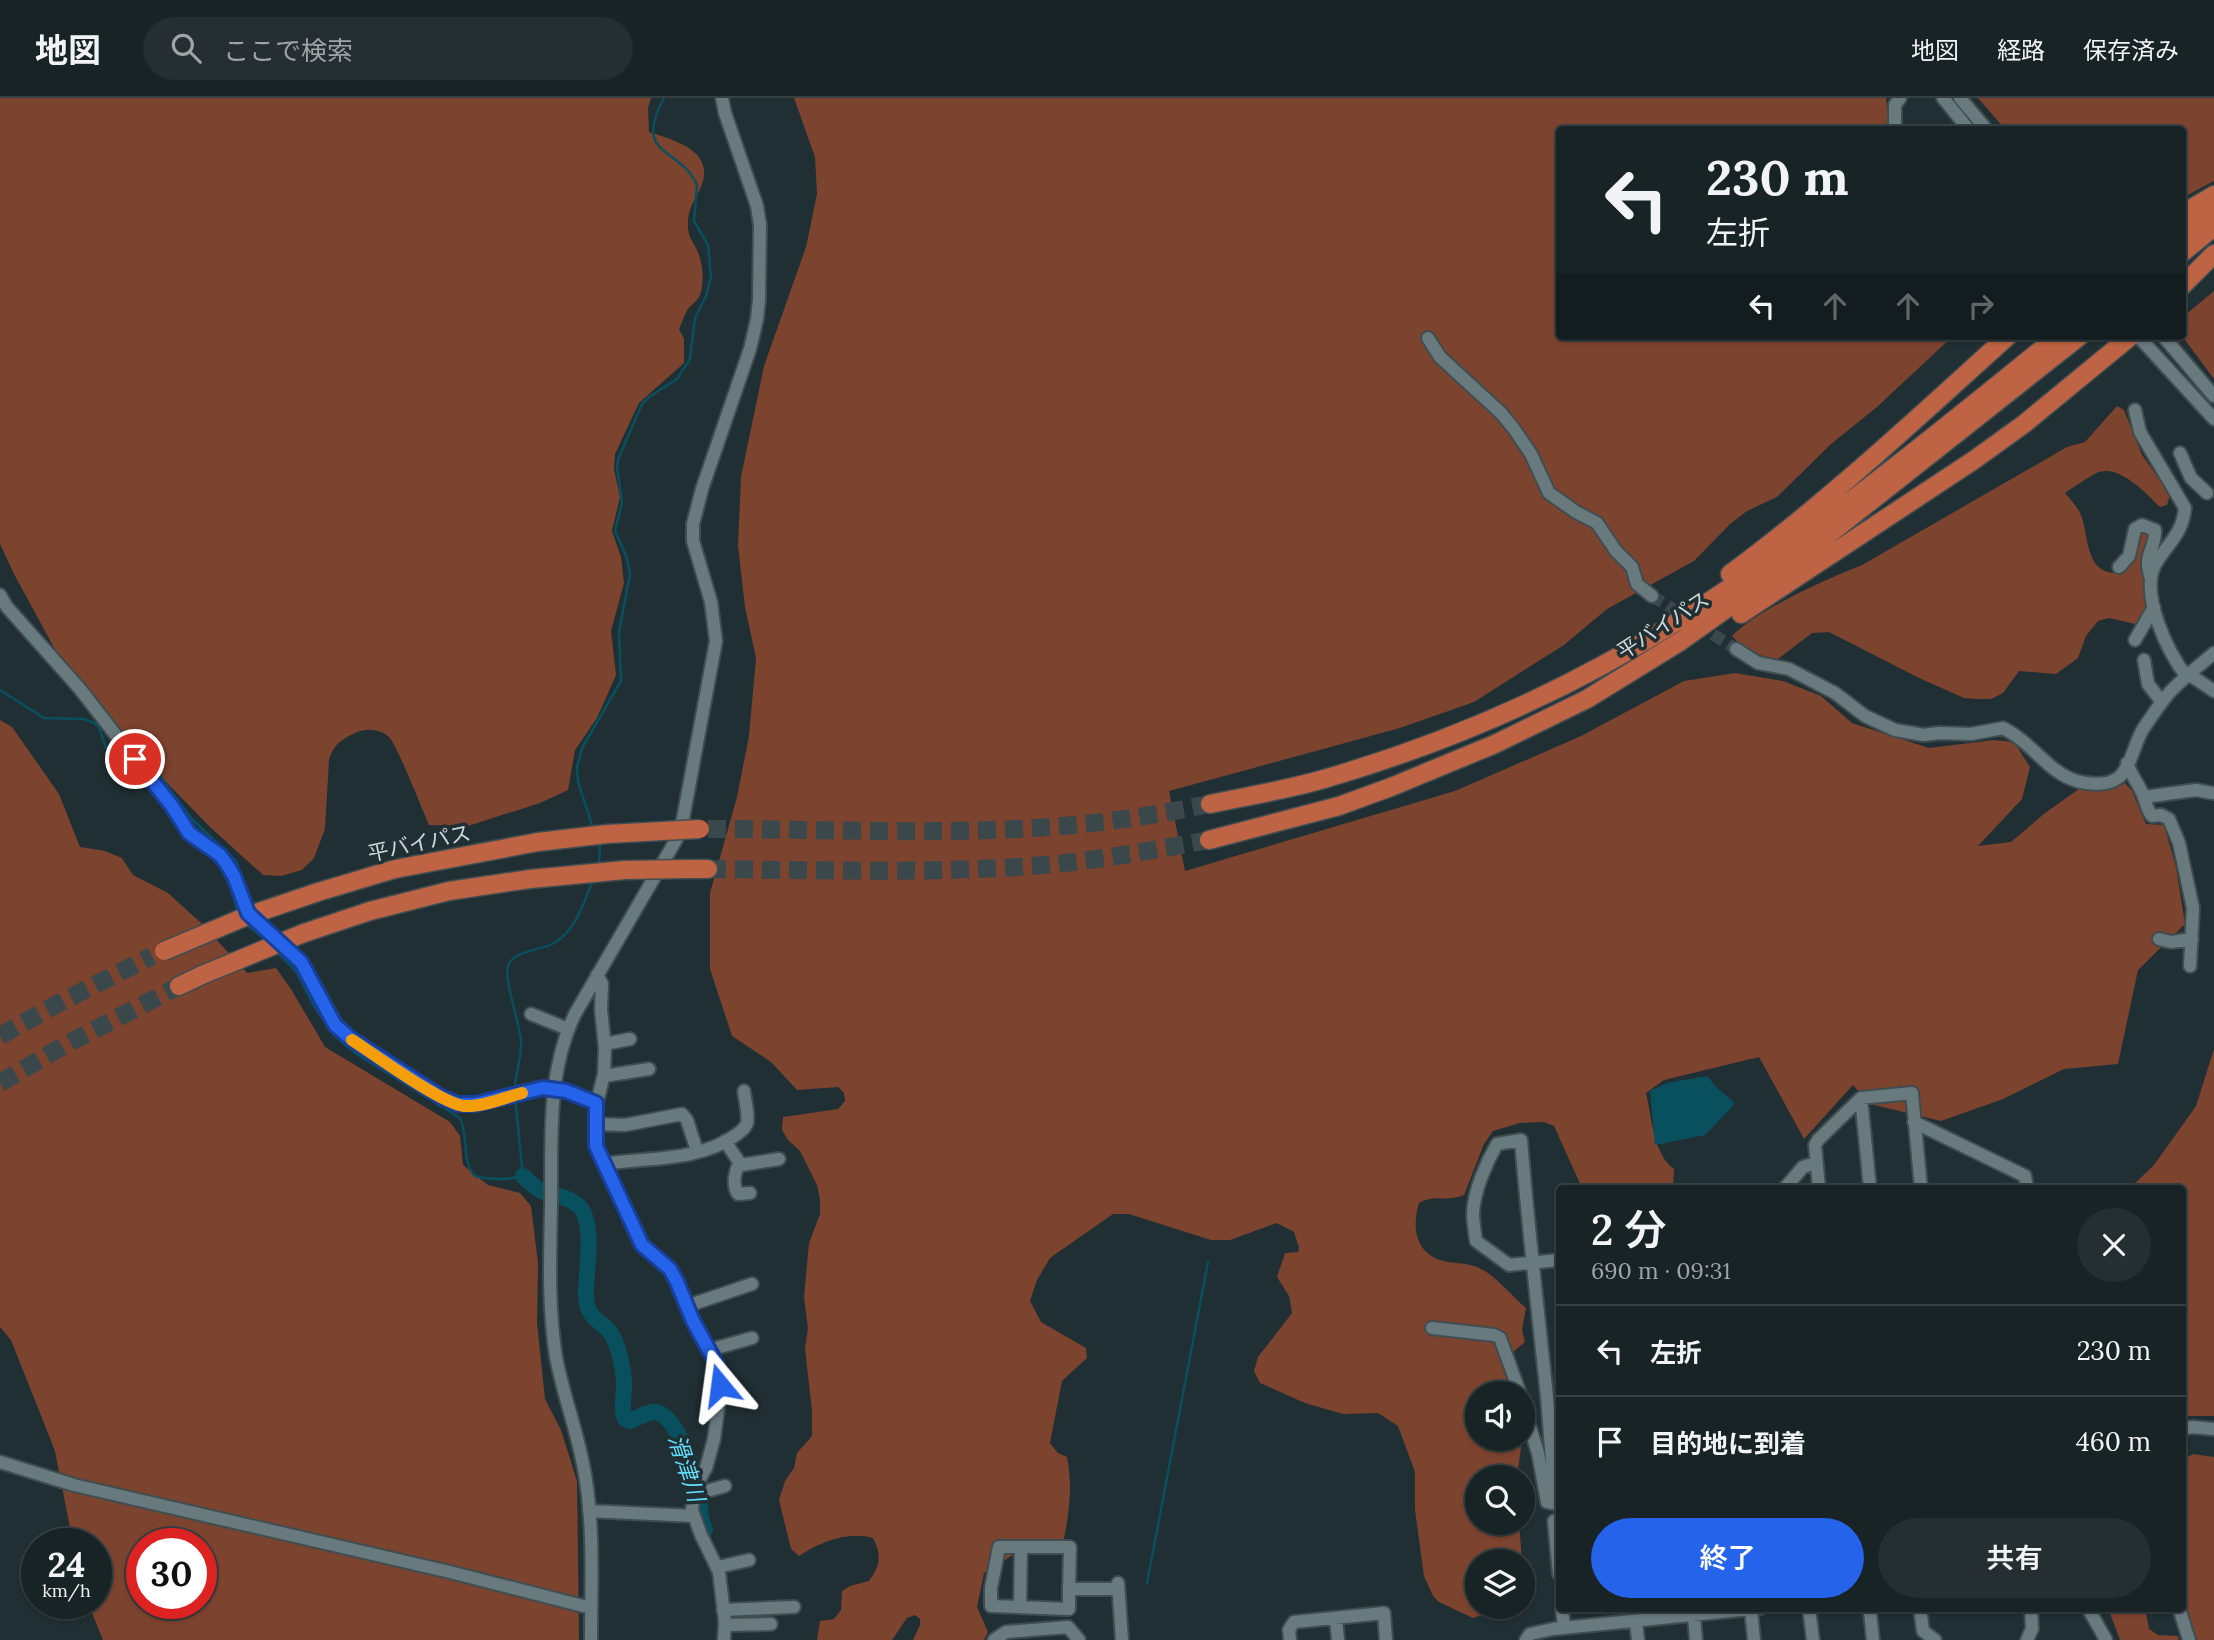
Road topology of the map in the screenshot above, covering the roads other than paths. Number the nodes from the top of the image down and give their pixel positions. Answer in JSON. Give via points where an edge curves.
{"nodes":[{"id":1,"x":722,"y":98,"type":"edge"},
{"id":2,"x":1900,"y":98,"type":"edge"},
{"id":3,"x":1943,"y":98,"type":"edge"},
{"id":4,"x":1960,"y":98,"type":"edge"},
{"id":5,"x":1895,"y":126,"type":"edge"},
{"id":6,"x":1966,"y":126,"type":"edge"},
{"id":7,"x":1984,"y":126,"type":"edge"},
{"id":8,"x":2214,"y":195,"type":"edge"},
{"id":9,"x":2214,"y":211,"type":"edge"},
{"id":10,"x":2186,"y":212,"type":"edge"},
{"id":11,"x":2214,"y":227,"type":"edge"},
{"id":12,"x":2186,"y":234,"type":"edge"},
{"id":13,"x":2186,"y":250,"type":"edge"},
{"id":14,"x":2214,"y":254,"type":"edge"},
{"id":15,"x":2186,"y":282,"type":"edge"},
{"id":16,"x":1428,"y":338,"type":"dead end"},
{"id":17,"x":2004,"y":340,"type":"edge"},
{"id":18,"x":2054,"y":340,"type":"edge"},
{"id":19,"x":2075,"y":340,"type":"edge"},
{"id":20,"x":2126,"y":340,"type":"edge"},
{"id":21,"x":2142,"y":340,"type":"edge"},
{"id":22,"x":2167,"y":340,"type":"edge"},
{"id":23,"x":2214,"y":396,"type":"edge"},
{"id":24,"x":2135,"y":410,"type":"dead end"},
{"id":25,"x":2214,"y":419,"type":"edge"},
{"id":26,"x":2180,"y":453,"type":"dead end"},
{"id":27,"x":2211,"y":493,"type":"edge"},
{"id":28,"x":2182,"y":502,"type":"junction"},
{"id":29,"x":2119,"y":567,"type":"dead end"},
{"id":30,"x":2151,"y":578,"type":"junction"},
{"id":31,"x":0,"y":595,"type":"edge"},
{"id":32,"x":1652,"y":596,"type":"tunnel mouth"},
{"id":33,"x":2154,"y":607,"type":"junction"},
{"id":34,"x":2135,"y":640,"type":"dead end"},
{"id":35,"x":1736,"y":649,"type":"tunnel mouth"},
{"id":36,"x":2214,"y":653,"type":"edge"},
{"id":37,"x":2144,"y":660,"type":"dead end"},
{"id":38,"x":2189,"y":675,"type":"junction"},
{"id":39,"x":1571,"y":682,"type":"junction"},
{"id":40,"x":2214,"y":691,"type":"edge"},
{"id":41,"x":2162,"y":702,"type":"junction"},
{"id":42,"x":1459,"y":761,"type":"junction"},
{"id":43,"x":2127,"y":763,"type":"junction"},
{"id":44,"x":2212,"y":793,"type":"dead end"},
{"id":45,"x":2144,"y":797,"type":"junction"},
{"id":46,"x":1210,"y":804,"type":"tunnel mouth"},
{"id":47,"x":704,"y":829,"type":"tunnel mouth"},
{"id":48,"x":1209,"y":840,"type":"tunnel mouth"},
{"id":49,"x":708,"y":869,"type":"tunnel mouth"},
{"id":50,"x":2159,"y":939,"type":"dead end"},
{"id":51,"x":2192,"y":939,"type":"junction"},
{"id":52,"x":158,"y":953,"type":"tunnel mouth"},
{"id":53,"x":2190,"y":966,"type":"dead end"},
{"id":54,"x":597,"y":975,"type":"junction"},
{"id":55,"x":179,"y":986,"type":"tunnel mouth"},
{"id":56,"x":531,"y":1014,"type":"dead end"},
{"id":57,"x":568,"y":1029,"type":"junction"},
{"id":58,"x":630,"y":1039,"type":"dead end"},
{"id":59,"x":605,"y":1044,"type":"junction"},
{"id":60,"x":649,"y":1069,"type":"dead end"},
{"id":61,"x":604,"y":1076,"type":"junction"},
{"id":62,"x":553,"y":1089,"type":"junction"},
{"id":63,"x":744,"y":1091,"type":"dead end"},
{"id":64,"x":1861,"y":1098,"type":"junction"},
{"id":65,"x":596,"y":1103,"type":"junction"},
{"id":66,"x":1914,"y":1122,"type":"junction"},
{"id":67,"x":596,"y":1124,"type":"junction"},
{"id":68,"x":725,"y":1141,"type":"junction"},
{"id":69,"x":697,"y":1151,"type":"junction"},
{"id":70,"x":779,"y":1159,"type":"dead end"},
{"id":71,"x":739,"y":1163,"type":"junction"},
{"id":72,"x":1816,"y":1163,"type":"junction"},
{"id":73,"x":604,"y":1164,"type":"junction"},
{"id":74,"x":1788,"y":1185,"type":"edge"},
{"id":75,"x":1819,"y":1185,"type":"edge"},
{"id":76,"x":1870,"y":1185,"type":"edge"},
{"id":77,"x":1921,"y":1185,"type":"edge"},
{"id":78,"x":2027,"y":1185,"type":"edge"},
{"id":79,"x":750,"y":1194,"type":"dead end"},
{"id":80,"x":1556,"y":1260,"type":"edge"},
{"id":81,"x":1531,"y":1264,"type":"junction"},
{"id":82,"x":752,"y":1284,"type":"dead end"},
{"id":83,"x":687,"y":1306,"type":"junction"},
{"id":84,"x":1432,"y":1328,"type":"dead end"},
{"id":85,"x":752,"y":1338,"type":"dead end"},
{"id":86,"x":709,"y":1350,"type":"junction"},
{"id":87,"x":1516,"y":1381,"type":"edge"},
{"id":88,"x":1553,"y":1398,"type":"edge"},
{"id":89,"x":2186,"y":1428,"type":"edge"},
{"id":90,"x":2214,"y":1429,"type":"edge"},
{"id":91,"x":1554,"y":1432,"type":"edge"},
{"id":92,"x":1535,"y":1443,"type":"edge"},
{"id":93,"x":0,"y":1462,"type":"edge"},
{"id":94,"x":1556,"y":1469,"type":"edge"},
{"id":95,"x":725,"y":1486,"type":"dead end"},
{"id":96,"x":692,"y":1495,"type":"junction"},
{"id":97,"x":1556,"y":1504,"type":"edge"},
{"id":98,"x":589,"y":1511,"type":"junction"},
{"id":99,"x":694,"y":1516,"type":"junction"},
{"id":100,"x":1556,"y":1521,"type":"edge"},
{"id":101,"x":1556,"y":1542,"type":"edge"},
{"id":102,"x":1021,"y":1547,"type":"junction"},
{"id":103,"x":749,"y":1560,"type":"dead end"},
{"id":104,"x":718,"y":1567,"type":"junction"},
{"id":105,"x":1069,"y":1589,"type":"junction"},
{"id":106,"x":794,"y":1607,"type":"dead end"},
{"id":107,"x":1020,"y":1607,"type":"junction"},
{"id":108,"x":591,"y":1608,"type":"junction"},
{"id":109,"x":723,"y":1610,"type":"junction"},
{"id":110,"x":1562,"y":1612,"type":"edge"},
{"id":111,"x":1729,"y":1612,"type":"edge"},
{"id":112,"x":1755,"y":1612,"type":"edge"},
{"id":113,"x":1809,"y":1612,"type":"edge"},
{"id":114,"x":1870,"y":1612,"type":"dead end"},
{"id":115,"x":1921,"y":1612,"type":"edge"},
{"id":116,"x":2031,"y":1612,"type":"edge"},
{"id":117,"x":2090,"y":1612,"type":"edge"},
{"id":118,"x":2180,"y":1612,"type":"edge"},
{"id":119,"x":1694,"y":1616,"type":"junction"},
{"id":120,"x":1641,"y":1617,"type":"edge"},
{"id":121,"x":1336,"y":1619,"type":"junction"},
{"id":122,"x":771,"y":1624,"type":"dead end"},
{"id":123,"x":725,"y":1625,"type":"junction"},
{"id":124,"x":1564,"y":1628,"type":"junction"},
{"id":125,"x":1579,"y":1634,"type":"edge"},
{"id":126,"x":1032,"y":1635,"type":"edge"},
{"id":127,"x":591,"y":1640,"type":"edge"},
{"id":128,"x":724,"y":1640,"type":"edge"},
{"id":129,"x":994,"y":1640,"type":"edge"},
{"id":130,"x":1079,"y":1640,"type":"edge"},
{"id":131,"x":1122,"y":1640,"type":"edge"},
{"id":132,"x":1290,"y":1640,"type":"edge"},
{"id":133,"x":1338,"y":1640,"type":"edge"},
{"id":134,"x":1386,"y":1640,"type":"edge"},
{"id":135,"x":1526,"y":1640,"type":"edge"},
{"id":136,"x":1638,"y":1640,"type":"edge"},
{"id":137,"x":1696,"y":1640,"type":"edge"},
{"id":138,"x":1754,"y":1640,"type":"edge"},
{"id":139,"x":1812,"y":1640,"type":"edge"},
{"id":140,"x":1873,"y":1640,"type":"edge"},
{"id":141,"x":1935,"y":1640,"type":"edge"},
{"id":142,"x":2027,"y":1640,"type":"edge"},
{"id":143,"x":2106,"y":1640,"type":"edge"},
{"id":144,"x":2189,"y":1640,"type":"edge"}],
"edges":[{"from":1,"to":54,"type":"street","via":[[760,225],[757,319],[693,524],[716,641],[676,840]]},
{"from":2,"to":5,"type":"street","via":[[1895,105]]},
{"from":3,"to":6,"type":"street"},
{"from":4,"to":7,"type":"street"},
{"from":8,"to":10,"type":"highway"},
{"from":9,"to":12,"type":"highway"},
{"from":11,"to":13,"type":"highway"},
{"from":14,"to":15,"type":"highway"},
{"from":16,"to":32,"type":"street","via":[[1440,357],[1508,421],[1549,492],[1597,523],[1632,567],[1637,584]]},
{"from":17,"to":39,"type":"highway","via":[[1754,556]]},
{"from":18,"to":39,"type":"highway","name":"平バイパス","via":[[1799,540],[1668,627]]},
{"from":19,"to":42,"type":"highway","name":"平バイパス","via":[[1865,508],[1734,605],[1587,699]]},
{"from":20,"to":42,"type":"highway","via":[[1974,460],[1647,673],[1579,709]]},
{"from":21,"to":25,"type":"street"},
{"from":22,"to":23,"type":"street"},
{"from":24,"to":28,"type":"street","via":[[2140,432]]},
{"from":26,"to":27,"type":"street","via":[[2191,478]]},
{"from":27,"to":28,"type":"street","via":[[2193,494]]},
{"from":28,"to":30,"type":"street","via":[[2180,529]]},
{"from":29,"to":30,"type":"street","via":[[2129,556],[2136,529],[2151,527],[2156,534],[2148,556]]},
{"from":30,"to":33,"type":"street"},
{"from":31,"to":62,"type":"street","via":[[80,689],[189,833],[220,855],[248,913],[301,962],[340,1031],[458,1104]]},
{"from":33,"to":34,"type":"street"},
{"from":33,"to":38,"type":"street","via":[[2177,664]]},
{"from":35,"to":43,"type":"street","via":[[1758,663],[1789,669],[1895,730],[1924,735],[2003,728],[2050,767],[2082,782],[2109,783],[2123,773]]},
{"from":36,"to":38,"type":"street"},
{"from":37,"to":41,"type":"street","via":[[2148,684]]},
{"from":38,"to":40,"type":"street"},
{"from":38,"to":41,"type":"street"},
{"from":39,"to":46,"type":"highway","name":"平バイパス","via":[[1479,725],[1361,767]]},
{"from":41,"to":43,"type":"street"},
{"from":42,"to":48,"type":"highway","name":"平バイパス","via":[[1339,806]]},
{"from":43,"to":45,"type":"street"},
{"from":44,"to":45,"type":"street","via":[[2196,790]]},
{"from":45,"to":51,"type":"street","via":[[2151,816],[2169,819],[2179,843],[2191,892]]},
{"from":47,"to":52,"type":"highway","name":"平バイパス","bridge":true,"via":[[538,842],[395,869],[238,920]]},
{"from":49,"to":55,"type":"highway","bridge":true,"via":[[614,871],[449,891],[274,944]]},
{"from":50,"to":51,"type":"street"},
{"from":51,"to":53,"type":"street"},
{"from":54,"to":57,"type":"street"},
{"from":54,"to":59,"type":"street","via":[[603,984]]},
{"from":56,"to":57,"type":"street"},
{"from":57,"to":62,"type":"street"},
{"from":58,"to":59,"type":"street"},
{"from":59,"to":61,"type":"street"},
{"from":60,"to":61,"type":"street"},
{"from":61,"to":65,"type":"street"},
{"from":62,"to":65,"type":"street"},
{"from":62,"to":98,"type":"street","via":[[553,1337],[580,1442]]},
{"from":63,"to":68,"type":"street","via":[[746,1126]]},
{"from":64,"to":66,"type":"street","via":[[1912,1093]]},
{"from":64,"to":72,"type":"street","via":[[1818,1140]]},
{"from":64,"to":76,"type":"street"},
{"from":65,"to":67,"type":"street"},
{"from":66,"to":77,"type":"street"},
{"from":66,"to":78,"type":"street","via":[[2025,1175]]},
{"from":67,"to":69,"type":"street","via":[[625,1125],[682,1114]]},
{"from":67,"to":73,"type":"street","via":[[595,1142]]},
{"from":68,"to":69,"type":"street"},
{"from":68,"to":71,"type":"street"},
{"from":69,"to":73,"type":"street"},
{"from":70,"to":71,"type":"street"},
{"from":71,"to":79,"type":"street","via":[[734,1189],[738,1194]]},
{"from":72,"to":74,"type":"street","via":[[1803,1167]]},
{"from":72,"to":75,"type":"street"},
{"from":73,"to":83,"type":"street","via":[[642,1245],[670,1269]]},
{"from":80,"to":81,"type":"street"},
{"from":81,"to":81,"type":"street","via":[[1509,1265],[1476,1241],[1474,1202],[1489,1157],[1497,1144],[1506,1141],[1521,1140]]},
{"from":81,"to":88,"type":"street"},
{"from":82,"to":83,"type":"street"},
{"from":83,"to":86,"type":"street"},
{"from":84,"to":87,"type":"street","via":[[1500,1338]]},
{"from":85,"to":86,"type":"street"},
{"from":86,"to":96,"type":"street","via":[[718,1370],[720,1394],[715,1459]]},
{"from":88,"to":91,"type":"street"},
{"from":89,"to":90,"type":"street"},
{"from":91,"to":94,"type":"street"},
{"from":92,"to":97,"type":"street","via":[[1547,1502]]},
{"from":93,"to":108,"type":"street","via":[[74,1485]]},
{"from":95,"to":96,"type":"street"},
{"from":96,"to":99,"type":"street"},
{"from":98,"to":99,"type":"street"},
{"from":98,"to":108,"type":"street"},
{"from":99,"to":104,"type":"street"},
{"from":100,"to":101,"type":"street"},
{"from":102,"to":105,"type":"street","via":[[1070,1546]]},
{"from":102,"to":107,"type":"street"},
{"from":102,"to":107,"type":"street","via":[[999,1547],[991,1588],[991,1606]]},
{"from":103,"to":104,"type":"street"},
{"from":104,"to":109,"type":"street"},
{"from":105,"to":107,"type":"street","via":[[1069,1609]]},
{"from":105,"to":131,"type":"street","via":[[1118,1586]]},
{"from":106,"to":109,"type":"street"},
{"from":108,"to":127,"type":"street"},
{"from":109,"to":123,"type":"street"},
{"from":110,"to":124,"type":"street"},
{"from":111,"to":119,"type":"street"},
{"from":112,"to":138,"type":"street"},
{"from":113,"to":139,"type":"street"},
{"from":114,"to":140,"type":"street"},
{"from":115,"to":141,"type":"street","via":[[1923,1631]]},
{"from":116,"to":142,"type":"street"},
{"from":117,"to":143,"type":"street"},
{"from":118,"to":144,"type":"street"},
{"from":119,"to":120,"type":"street"},
{"from":119,"to":137,"type":"street"},
{"from":120,"to":125,"type":"street"},
{"from":120,"to":136,"type":"street"},
{"from":121,"to":132,"type":"street","via":[[1294,1622]]},
{"from":121,"to":133,"type":"street"},
{"from":121,"to":134,"type":"street","via":[[1384,1614]]},
{"from":122,"to":123,"type":"street"},
{"from":123,"to":128,"type":"street"},
{"from":124,"to":125,"type":"street"},
{"from":124,"to":135,"type":"street","via":[[1530,1634]]},
{"from":126,"to":129,"type":"street","via":[[1006,1632]]},
{"from":126,"to":130,"type":"street","via":[[1068,1628]]}]}
